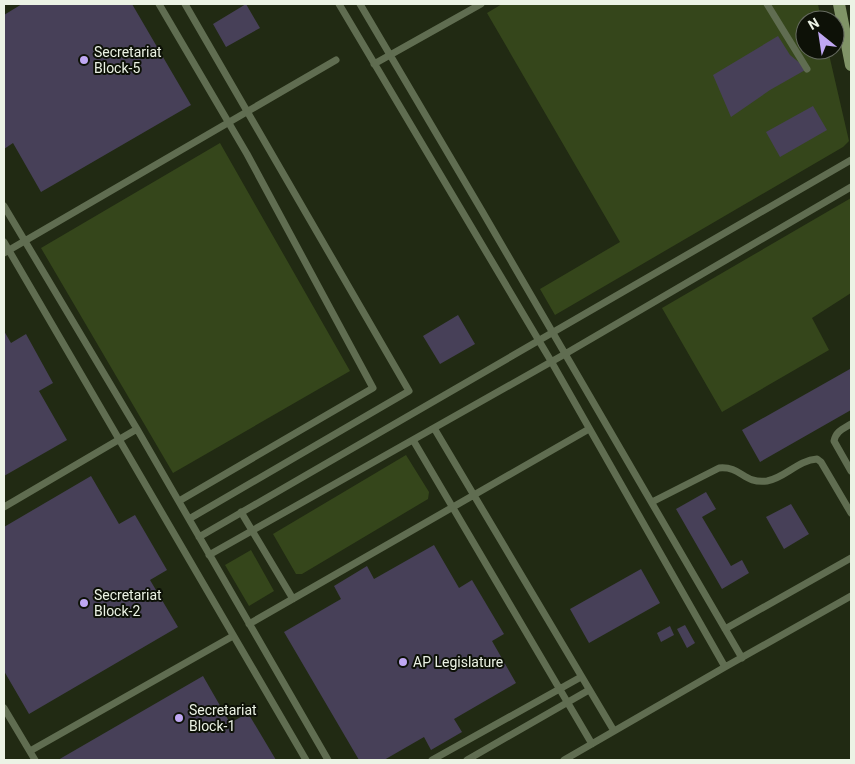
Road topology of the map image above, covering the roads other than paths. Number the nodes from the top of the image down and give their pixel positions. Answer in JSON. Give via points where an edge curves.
{"nodes":[{"id":1,"x":159,"y":4,"type":"edge"},
{"id":2,"x":185,"y":4,"type":"edge"},
{"id":3,"x":339,"y":4,"type":"edge"},
{"id":4,"x":360,"y":4,"type":"edge"},
{"id":5,"x":481,"y":4,"type":"edge"},
{"id":6,"x":767,"y":4,"type":"edge"},
{"id":7,"x":839,"y":4,"type":"edge"},
{"id":8,"x":390,"y":55,"type":"junction"},
{"id":9,"x":336,"y":60,"type":"dead end"},
{"id":10,"x":374,"y":64,"type":"junction"},
{"id":11,"x":851,"y":65,"type":"edge"},
{"id":12,"x":807,"y":70,"type":"dead end"},
{"id":13,"x":247,"y":111,"type":"junction"},
{"id":14,"x":228,"y":122,"type":"junction"},
{"id":15,"x":851,"y":160,"type":"edge"},
{"id":16,"x":851,"y":187,"type":"edge"},
{"id":17,"x":4,"y":206,"type":"edge"},
{"id":18,"x":25,"y":241,"type":"junction"},
{"id":19,"x":4,"y":242,"type":"edge"},
{"id":20,"x":6,"y":252,"type":"edge"},
{"id":21,"x":552,"y":332,"type":"junction"},
{"id":22,"x":539,"y":341,"type":"junction"},
{"id":23,"x":565,"y":354,"type":"junction"},
{"id":24,"x":551,"y":361,"type":"junction"},
{"id":25,"x":851,"y":424,"type":"edge"},
{"id":26,"x":434,"y":428,"type":"junction"},
{"id":27,"x":137,"y":429,"type":"junction"},
{"id":28,"x":589,"y":429,"type":"junction"},
{"id":29,"x":119,"y":440,"type":"junction"},
{"id":30,"x":413,"y":440,"type":"junction"},
{"id":31,"x":851,"y":471,"type":"edge"},
{"id":32,"x":474,"y":496,"type":"junction"},
{"id":33,"x":178,"y":501,"type":"junction"},
{"id":34,"x":652,"y":502,"type":"junction"},
{"id":35,"x":4,"y":507,"type":"edge"},
{"id":36,"x":453,"y":508,"type":"junction"},
{"id":37,"x":240,"y":512,"type":"junction"},
{"id":38,"x":851,"y":513,"type":"edge"},
{"id":39,"x":189,"y":519,"type":"junction"},
{"id":40,"x":252,"y":531,"type":"junction"},
{"id":41,"x":199,"y":537,"type":"junction"},
{"id":42,"x":210,"y":555,"type":"junction"},
{"id":43,"x":851,"y":558,"type":"edge"},
{"id":44,"x":851,"y":596,"type":"edge"},
{"id":45,"x":293,"y":599,"type":"junction"},
{"id":46,"x":249,"y":624,"type":"junction"},
{"id":47,"x":725,"y":629,"type":"junction"},
{"id":48,"x":233,"y":636,"type":"junction"},
{"id":49,"x":742,"y":658,"type":"junction"},
{"id":50,"x":725,"y":666,"type":"junction"},
{"id":51,"x":581,"y":677,"type":"junction"},
{"id":52,"x":559,"y":689,"type":"junction"},
{"id":53,"x":589,"y":690,"type":"junction"},
{"id":54,"x":567,"y":702,"type":"junction"},
{"id":55,"x":4,"y":708,"type":"edge"},
{"id":56,"x":614,"y":731,"type":"junction"},
{"id":57,"x":592,"y":744,"type":"junction"},
{"id":58,"x":30,"y":751,"type":"junction"},
{"id":59,"x":35,"y":760,"type":"edge"},
{"id":60,"x":306,"y":760,"type":"edge"},
{"id":61,"x":328,"y":760,"type":"edge"},
{"id":62,"x":432,"y":760,"type":"edge"},
{"id":63,"x":467,"y":760,"type":"edge"},
{"id":64,"x":564,"y":760,"type":"edge"}],
"edges":[{"from":1,"to":14,"type":"lane"},
{"from":2,"to":13,"type":"lane"},
{"from":3,"to":10,"type":"lane"},
{"from":4,"to":8,"type":"lane"},
{"from":5,"to":8,"type":"lane"},
{"from":6,"to":12,"type":"lane"},
{"from":7,"to":11,"type":"street"},
{"from":8,"to":10,"type":"lane"},
{"from":8,"to":21,"type":"lane"},
{"from":9,"to":13,"type":"lane"},
{"from":10,"to":22,"type":"lane"},
{"from":13,"to":14,"type":"lane"},
{"from":13,"to":39,"type":"lane","via":[[409,391]]},
{"from":14,"to":18,"type":"lane"},
{"from":14,"to":33,"type":"lane","via":[[374,388]]},
{"from":15,"to":21,"type":"lane"},
{"from":16,"to":23,"type":"lane"},
{"from":17,"to":18,"type":"lane"},
{"from":18,"to":20,"type":"lane"},
{"from":18,"to":27,"type":"lane"},
{"from":19,"to":20,"type":"lane"},
{"from":20,"to":29,"type":"lane"},
{"from":21,"to":22,"type":"lane"},
{"from":21,"to":23,"type":"lane"},
{"from":22,"to":24,"type":"lane"},
{"from":22,"to":37,"type":"lane"},
{"from":23,"to":24,"type":"lane"},
{"from":23,"to":34,"type":"lane"},
{"from":24,"to":26,"type":"lane"},
{"from":24,"to":28,"type":"lane"},
{"from":25,"to":31,"type":"lane","via":[[838,431],[834,441]]},
{"from":26,"to":30,"type":"lane"},
{"from":26,"to":32,"type":"lane"},
{"from":27,"to":29,"type":"lane"},
{"from":27,"to":33,"type":"lane"},
{"from":28,"to":32,"type":"lane"},
{"from":28,"to":50,"type":"lane"},
{"from":29,"to":35,"type":"lane"},
{"from":29,"to":48,"type":"lane"},
{"from":30,"to":36,"type":"lane"},
{"from":30,"to":40,"type":"lane"},
{"from":32,"to":36,"type":"lane"},
{"from":32,"to":51,"type":"lane"},
{"from":33,"to":39,"type":"lane"},
{"from":34,"to":38,"type":"lane","via":[[719,468],[729,467],[755,481],[766,481],[805,461],[817,459]]},
{"from":34,"to":47,"type":"lane"},
{"from":36,"to":45,"type":"lane"},
{"from":36,"to":52,"type":"lane"},
{"from":37,"to":40,"type":"lane"},
{"from":37,"to":41,"type":"lane"},
{"from":39,"to":41,"type":"lane"},
{"from":40,"to":42,"type":"lane"},
{"from":40,"to":45,"type":"lane"},
{"from":41,"to":42,"type":"lane"},
{"from":42,"to":46,"type":"lane"},
{"from":43,"to":47,"type":"lane"},
{"from":44,"to":49,"type":"lane"},
{"from":45,"to":46,"type":"lane"},
{"from":46,"to":61,"type":"lane"},
{"from":47,"to":49,"type":"lane"},
{"from":48,"to":58,"type":"lane"},
{"from":48,"to":60,"type":"lane"},
{"from":49,"to":50,"type":"lane"},
{"from":50,"to":56,"type":"lane"},
{"from":51,"to":52,"type":"lane"},
{"from":51,"to":53,"type":"lane"},
{"from":52,"to":54,"type":"lane"},
{"from":52,"to":62,"type":"lane"},
{"from":53,"to":54,"type":"lane"},
{"from":53,"to":56,"type":"lane"},
{"from":54,"to":57,"type":"lane"},
{"from":54,"to":63,"type":"lane"},
{"from":55,"to":58,"type":"lane"},
{"from":56,"to":57,"type":"lane"},
{"from":57,"to":64,"type":"lane"},
{"from":58,"to":59,"type":"lane"}]}
